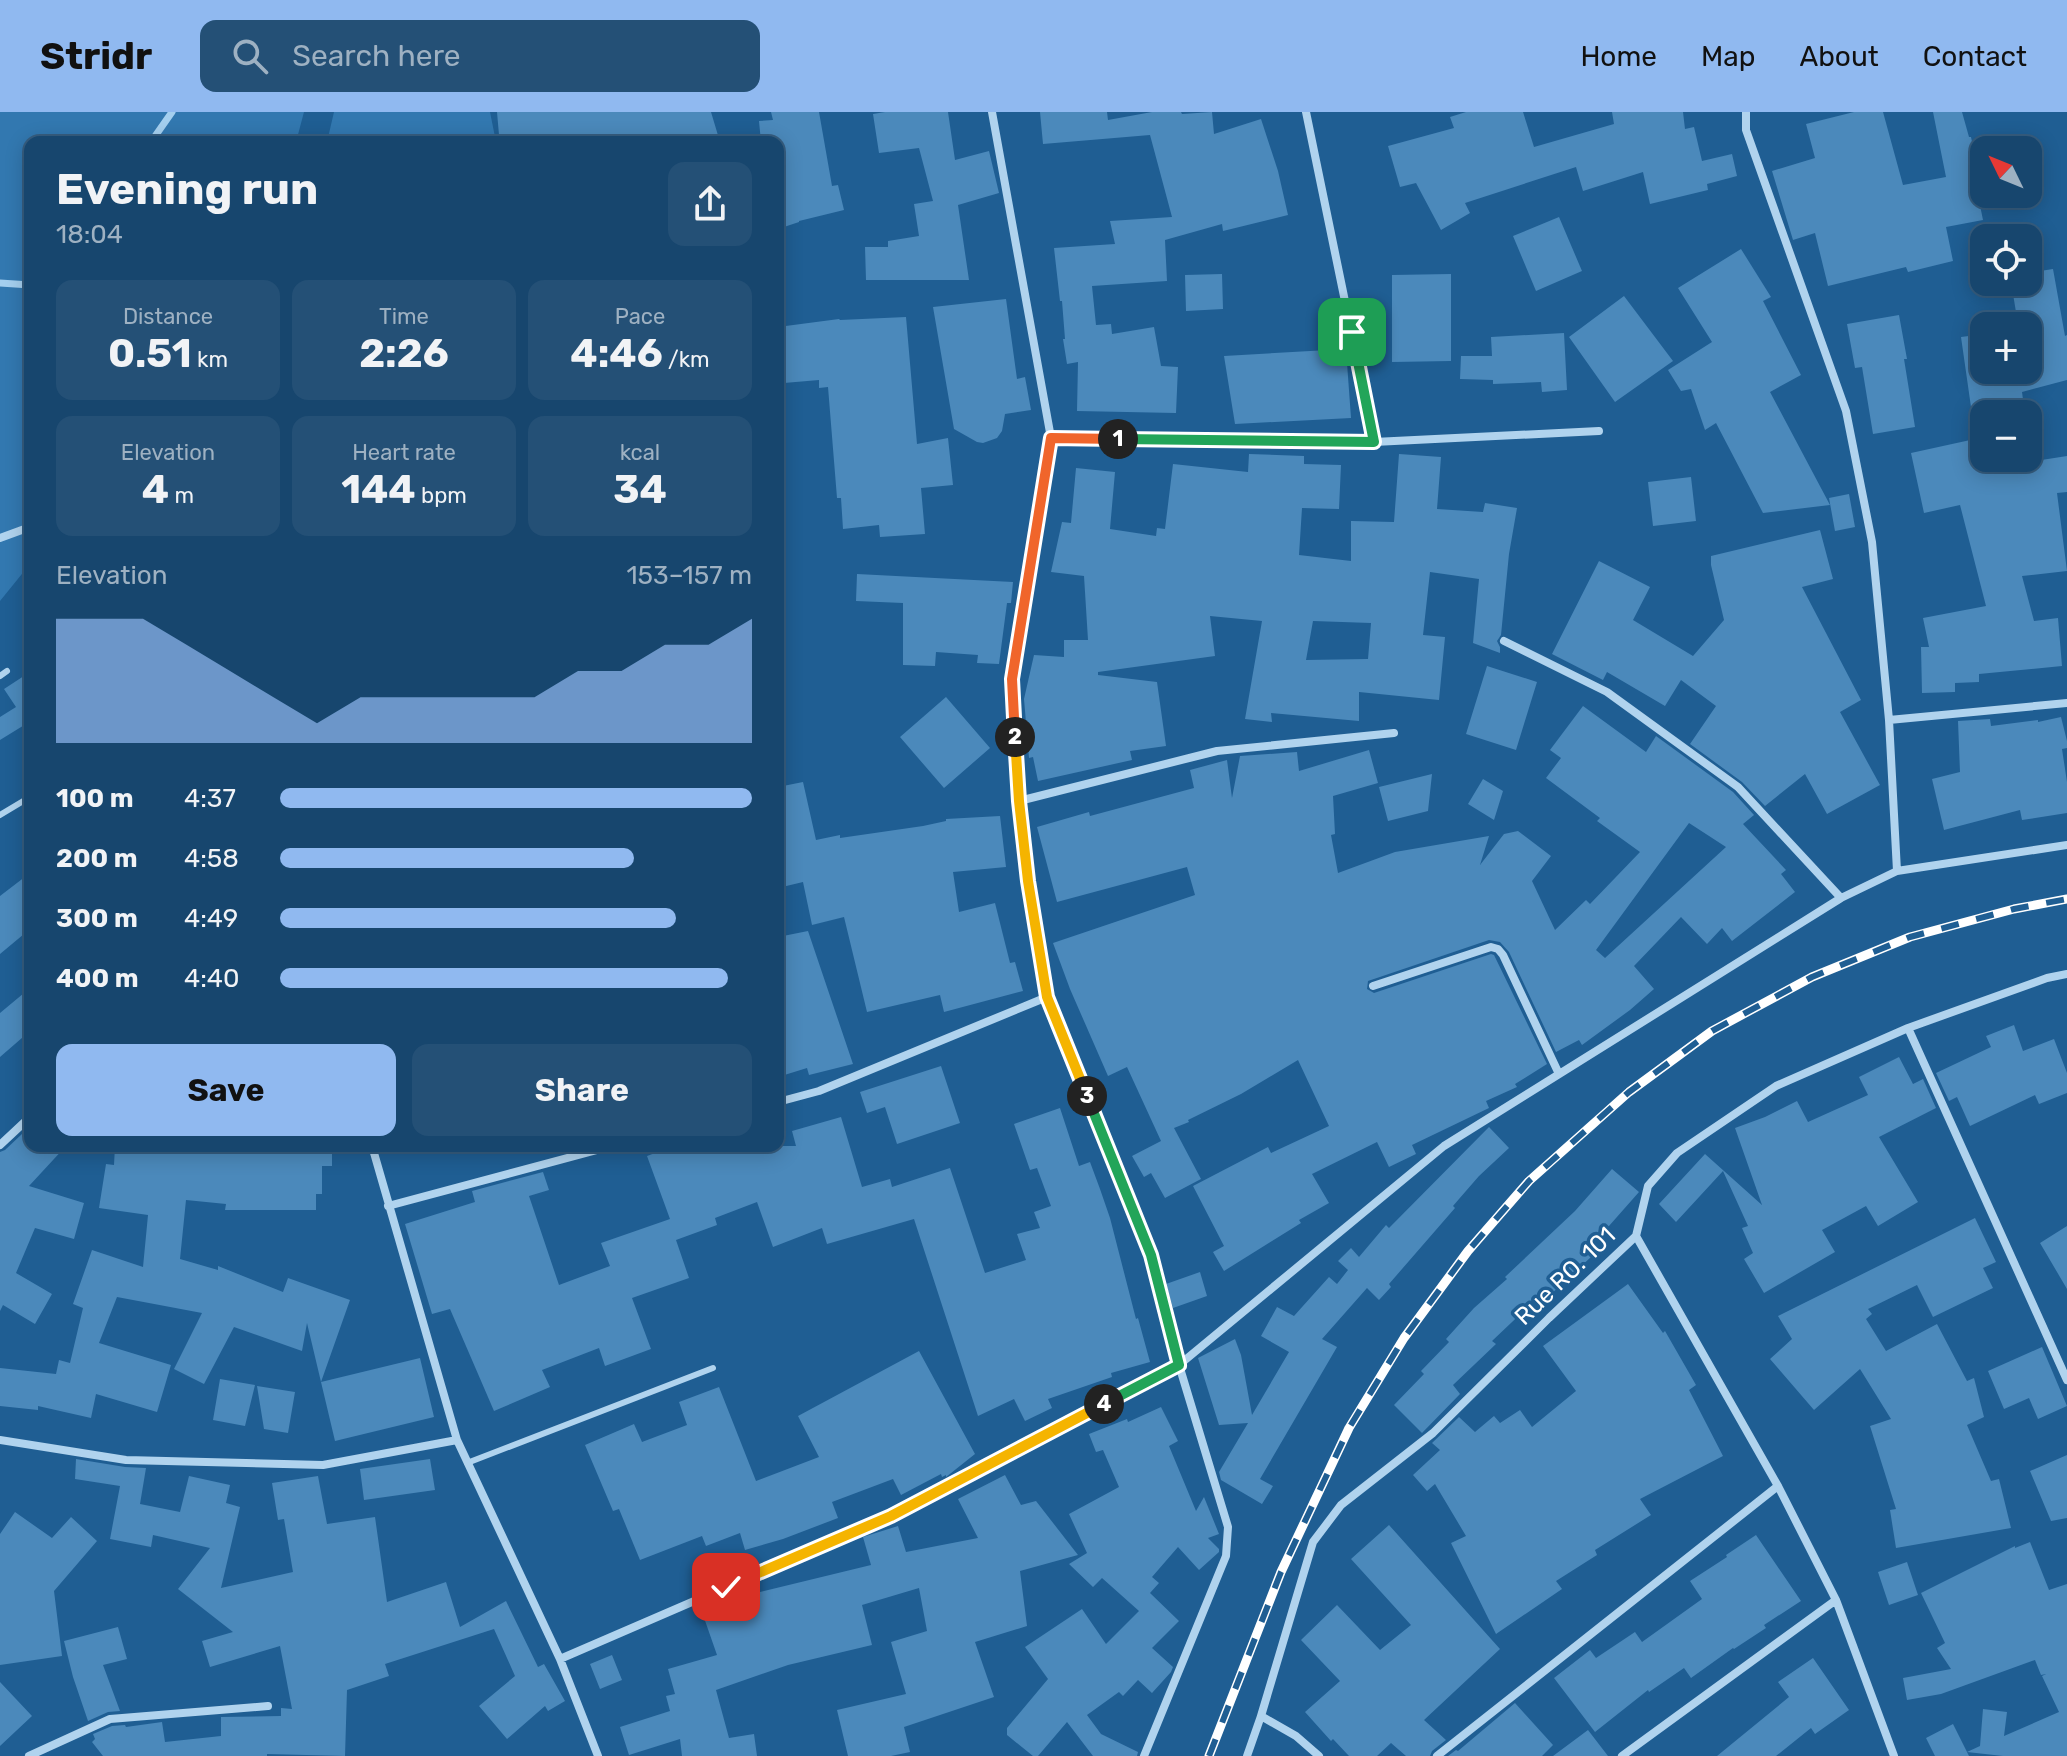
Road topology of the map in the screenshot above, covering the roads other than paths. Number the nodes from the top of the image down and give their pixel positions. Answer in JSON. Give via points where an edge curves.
{"nodes":[{"id":1,"x":992,"y":112,"type":"edge"},
{"id":2,"x":1306,"y":112,"type":"edge"},
{"id":3,"x":1746,"y":112,"type":"edge"},
{"id":4,"x":1599,"y":431,"type":"dead end"},
{"id":5,"x":1051,"y":438,"type":"junction"},
{"id":6,"x":1374,"y":442,"type":"junction"},
{"id":7,"x":24,"y":529,"type":"edge"},
{"id":8,"x":0,"y":538,"type":"edge"},
{"id":9,"x":1504,"y":641,"type":"dead end"},
{"id":10,"x":2067,"y":703,"type":"edge"},
{"id":11,"x":1889,"y":720,"type":"junction"},
{"id":12,"x":1394,"y":733,"type":"dead end"},
{"id":13,"x":24,"y":801,"type":"edge"},
{"id":14,"x":1019,"y":801,"type":"junction"},
{"id":15,"x":0,"y":815,"type":"edge"},
{"id":16,"x":2067,"y":845,"type":"edge"},
{"id":17,"x":1897,"y":871,"type":"junction"},
{"id":18,"x":1841,"y":898,"type":"junction"},
{"id":19,"x":2067,"y":974,"type":"edge"},
{"id":20,"x":1373,"y":986,"type":"dead end"},
{"id":21,"x":1047,"y":997,"type":"junction"},
{"id":22,"x":1908,"y":1028,"type":"junction"},
{"id":23,"x":1559,"y":1074,"type":"junction"},
{"id":24,"x":784,"y":1100,"type":"edge"},
{"id":25,"x":24,"y":1123,"type":"edge"},
{"id":26,"x":0,"y":1145,"type":"edge"},
{"id":27,"x":374,"y":1152,"type":"edge"},
{"id":28,"x":590,"y":1152,"type":"edge"},
{"id":29,"x":388,"y":1206,"type":"junction"},
{"id":30,"x":1636,"y":1236,"type":"junction"},
{"id":31,"x":1179,"y":1365,"type":"junction"},
{"id":32,"x":713,"y":1368,"type":"dead end"},
{"id":33,"x":2067,"y":1380,"type":"edge"},
{"id":34,"x":0,"y":1440,"type":"edge"},
{"id":35,"x":457,"y":1440,"type":"junction"},
{"id":36,"x":467,"y":1463,"type":"junction"},
{"id":37,"x":1778,"y":1486,"type":"junction"},
{"id":38,"x":1836,"y":1600,"type":"junction"},
{"id":39,"x":560,"y":1659,"type":"junction"},
{"id":40,"x":268,"y":1706,"type":"dead end"},
{"id":41,"x":1261,"y":1716,"type":"junction"},
{"id":42,"x":29,"y":1756,"type":"edge"},
{"id":43,"x":598,"y":1756,"type":"edge"},
{"id":44,"x":1144,"y":1756,"type":"edge"},
{"id":45,"x":1247,"y":1756,"type":"edge"},
{"id":46,"x":1319,"y":1756,"type":"edge"},
{"id":47,"x":1437,"y":1756,"type":"edge"},
{"id":48,"x":1622,"y":1756,"type":"edge"},
{"id":49,"x":1894,"y":1756,"type":"edge"}],
"edges":[{"from":1,"to":5,"type":"street"},
{"from":2,"to":6,"type":"street"},
{"from":3,"to":11,"type":"street","via":[[1746,130],[1846,411],[1872,542]]},
{"from":4,"to":6,"type":"street"},
{"from":5,"to":6,"type":"street"},
{"from":5,"to":14,"type":"street","via":[[1012,679]]},
{"from":7,"to":8,"type":"street"},
{"from":9,"to":18,"type":"street","via":[[1607,692],[1738,787]]},
{"from":10,"to":11,"type":"street"},
{"from":11,"to":17,"type":"street"},
{"from":12,"to":14,"type":"street","via":[[1217,751]]},
{"from":13,"to":15,"type":"lane"},
{"from":14,"to":21,"type":"street"},
{"from":16,"to":17,"type":"street"},
{"from":17,"to":18,"type":"street"},
{"from":18,"to":23,"type":"street"},
{"from":19,"to":22,"type":"street","name":"Rue RO. 101"},
{"from":20,"to":23,"type":"street","via":[[1498,949]]},
{"from":21,"to":24,"type":"street","via":[[819,1091]]},
{"from":21,"to":31,"type":"street","via":[[1151,1255]]},
{"from":22,"to":30,"type":"street","name":"Rue RO. 101","via":[[1776,1086],[1677,1153],[1648,1186]]},
{"from":22,"to":33,"type":"street"},
{"from":23,"to":31,"type":"street","via":[[1444,1146]]},
{"from":25,"to":26,"type":"street"},
{"from":27,"to":29,"type":"street"},
{"from":28,"to":29,"type":"street"},
{"from":29,"to":35,"type":"street"},
{"from":30,"to":37,"type":"street"},
{"from":30,"to":41,"type":"street","name":"Rue RO. 101","via":[[1433,1433],[1341,1505],[1313,1542]]},
{"from":31,"to":39,"type":"street","via":[[891,1516]]},
{"from":31,"to":44,"type":"street","via":[[1228,1527],[1226,1556]]},
{"from":32,"to":36,"type":"lane"},
{"from":34,"to":35,"type":"street","via":[[126,1460],[323,1465]]},
{"from":35,"to":36,"type":"street"},
{"from":36,"to":39,"type":"street"},
{"from":37,"to":38,"type":"street"},
{"from":37,"to":47,"type":"street"},
{"from":38,"to":48,"type":"street"},
{"from":38,"to":49,"type":"street"},
{"from":39,"to":43,"type":"street"},
{"from":40,"to":42,"type":"street","via":[[110,1719]]},
{"from":41,"to":45,"type":"street","name":"Rue RO. 101"},
{"from":41,"to":46,"type":"street"}]}
